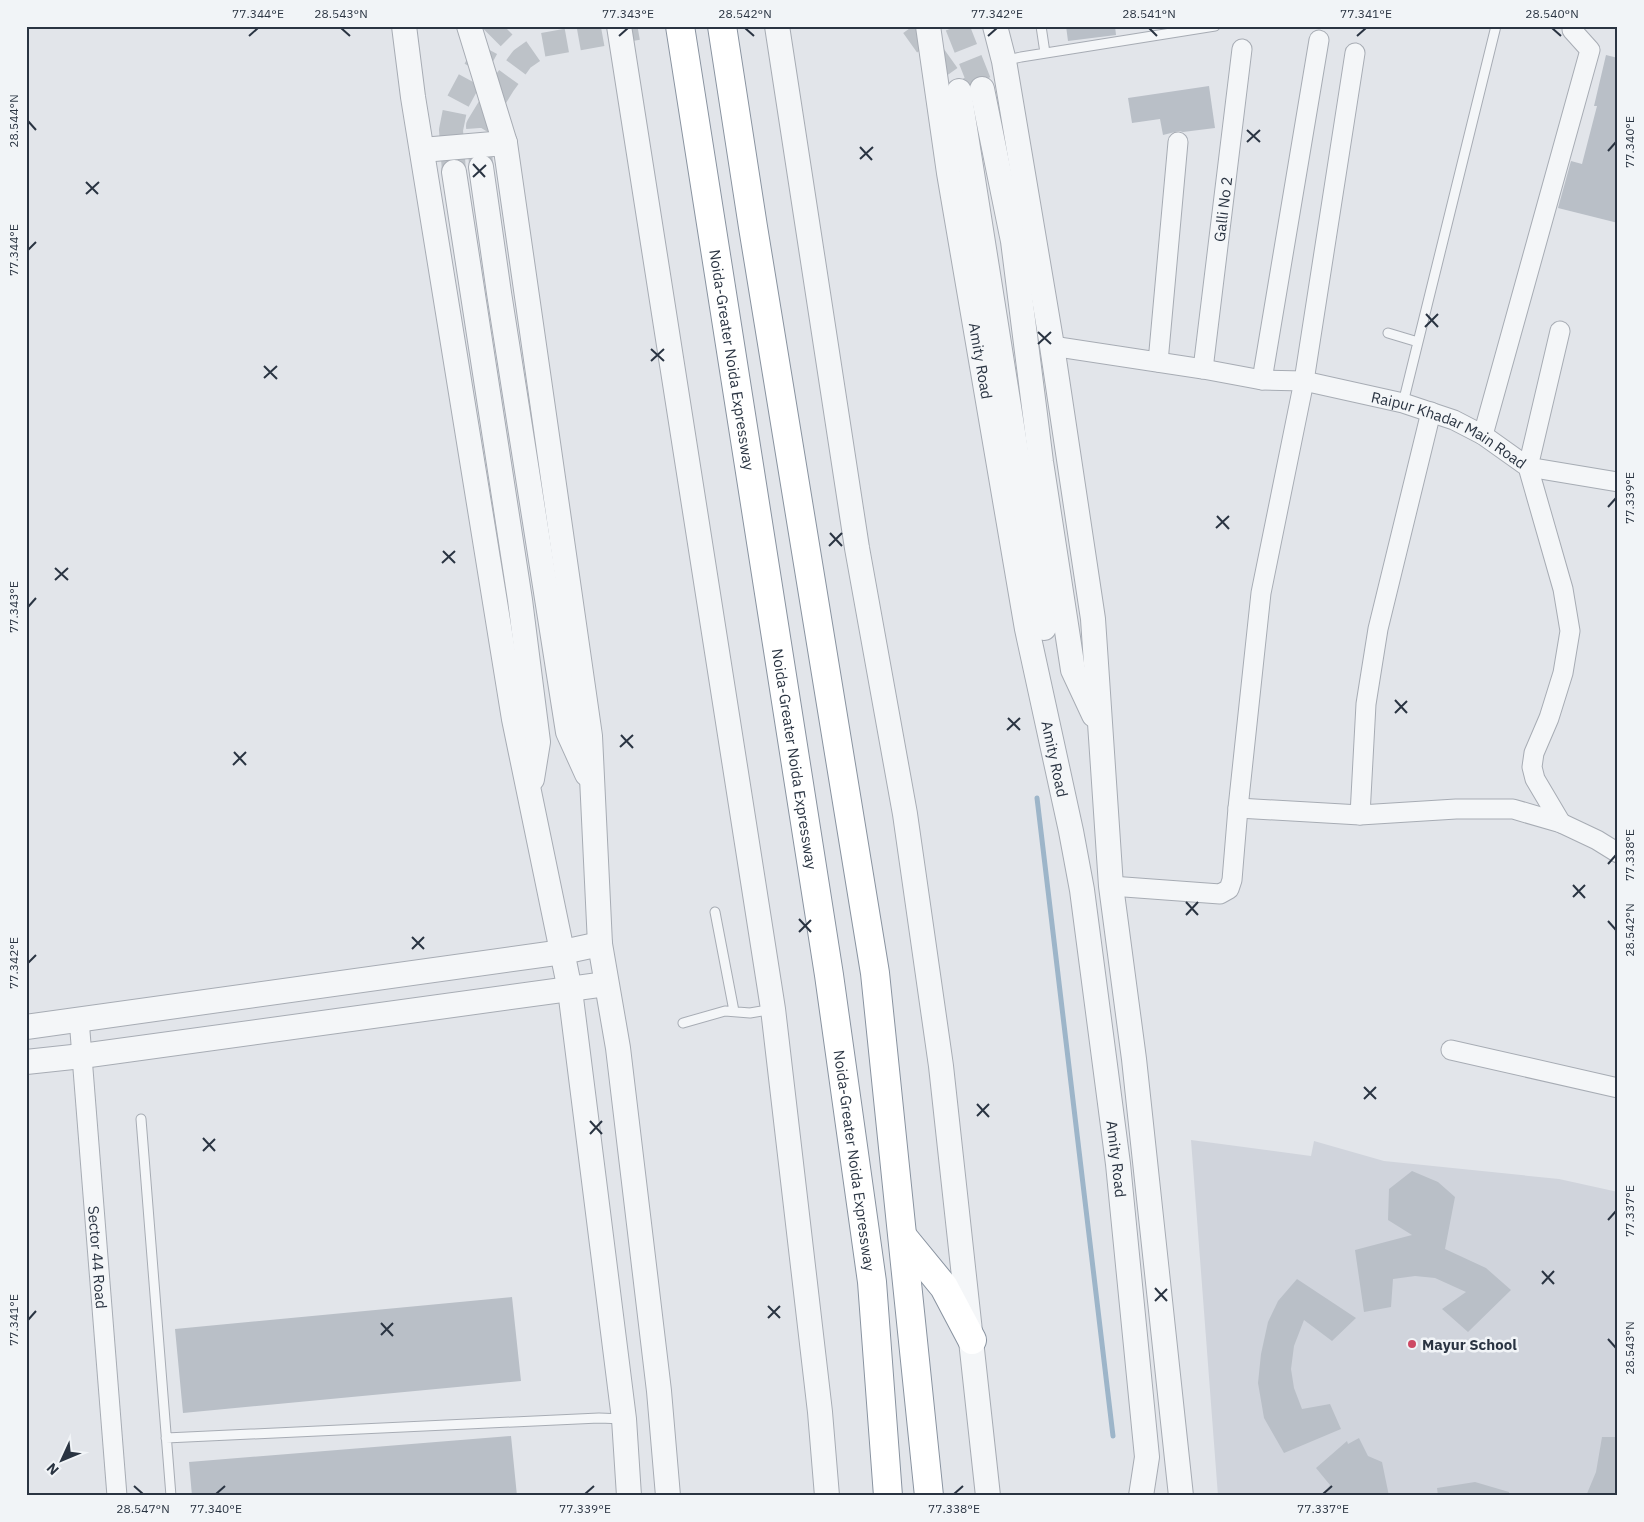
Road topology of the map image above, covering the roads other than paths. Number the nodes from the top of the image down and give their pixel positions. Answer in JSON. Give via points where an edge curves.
{"nodes":[{"id":1,"x":404,"y":26,"type":"edge"},
{"id":2,"x":469,"y":26,"type":"edge"},
{"id":3,"x":619,"y":26,"type":"edge"},
{"id":4,"x":680,"y":26,"type":"edge"},
{"id":5,"x":722,"y":26,"type":"edge"},
{"id":6,"x":777,"y":26,"type":"edge"},
{"id":7,"x":928,"y":26,"type":"edge"},
{"id":8,"x":994,"y":26,"type":"edge"},
{"id":9,"x":1041,"y":26,"type":"edge"},
{"id":10,"x":1215,"y":26,"type":"edge"},
{"id":11,"x":1496,"y":26,"type":"edge"},
{"id":12,"x":1572,"y":30,"type":"dead end"},
{"id":13,"x":1318,"y":40,"type":"dead end"},
{"id":14,"x":1242,"y":49,"type":"dead end"},
{"id":15,"x":1045,"y":53,"type":"junction"},
{"id":16,"x":1355,"y":53,"type":"dead end"},
{"id":17,"x":1004,"y":61,"type":"junction"},
{"id":18,"x":1178,"y":142,"type":"dead end"},
{"id":19,"x":505,"y":143,"type":"junction"},
{"id":20,"x":422,"y":150,"type":"junction"},
{"id":21,"x":481,"y":166,"type":"tunnel mouth"},
{"id":22,"x":454,"y":172,"type":"tunnel mouth"},
{"id":23,"x":1560,"y":331,"type":"dead end"},
{"id":24,"x":1388,"y":333,"type":"dead end"},
{"id":25,"x":1418,"y":342,"type":"junction"},
{"id":26,"x":1052,"y":346,"type":"junction"},
{"id":27,"x":1158,"y":362,"type":"junction"},
{"id":28,"x":1203,"y":369,"type":"junction"},
{"id":29,"x":1262,"y":380,"type":"junction"},
{"id":30,"x":1304,"y":382,"type":"junction"},
{"id":31,"x":1403,"y":403,"type":"junction"},
{"id":32,"x":1431,"y":412,"type":"junction"},
{"id":33,"x":1483,"y":435,"type":"junction"},
{"id":34,"x":1528,"y":467,"type":"junction"},
{"id":35,"x":1618,"y":482,"type":"edge"},
{"id":36,"x":1047,"y":720,"type":"junction"},
{"id":37,"x":1100,"y":730,"type":"junction"},
{"id":38,"x":593,"y":789,"type":"junction"},
{"id":39,"x":530,"y":796,"type":"junction"},
{"id":40,"x":1238,"y":808,"type":"junction"},
{"id":41,"x":1360,"y":815,"type":"junction"},
{"id":42,"x":1561,"y":823,"type":"junction"},
{"id":43,"x":1618,"y":854,"type":"edge"},
{"id":44,"x":1111,"y":886,"type":"junction"},
{"id":45,"x":715,"y":912,"type":"dead end"},
{"id":46,"x":600,"y":944,"type":"junction"},
{"id":47,"x":563,"y":952,"type":"junction"},
{"id":48,"x":606,"y":984,"type":"junction"},
{"id":49,"x":570,"y":990,"type":"junction"},
{"id":50,"x":773,"y":1009,"type":"junction"},
{"id":51,"x":734,"y":1010,"type":"junction"},
{"id":52,"x":79,"y":1019,"type":"junction"},
{"id":53,"x":683,"y":1023,"type":"dead end"},
{"id":54,"x":26,"y":1027,"type":"edge"},
{"id":55,"x":1451,"y":1050,"type":"dead end"},
{"id":56,"x":82,"y":1056,"type":"junction"},
{"id":57,"x":26,"y":1062,"type":"edge"},
{"id":58,"x":1618,"y":1088,"type":"edge"},
{"id":59,"x":141,"y":1119,"type":"dead end"},
{"id":60,"x":902,"y":1237,"type":"junction"},
{"id":61,"x":972,"y":1340,"type":"junction"},
{"id":62,"x":624,"y":1418,"type":"junction"},
{"id":63,"x":166,"y":1438,"type":"junction"},
{"id":64,"x":117,"y":1496,"type":"edge"},
{"id":65,"x":171,"y":1496,"type":"edge"},
{"id":66,"x":629,"y":1496,"type":"edge"},
{"id":67,"x":668,"y":1496,"type":"edge"},
{"id":68,"x":827,"y":1496,"type":"edge"},
{"id":69,"x":888,"y":1496,"type":"edge"},
{"id":70,"x":929,"y":1496,"type":"edge"},
{"id":71,"x":988,"y":1496,"type":"edge"},
{"id":72,"x":1141,"y":1496,"type":"edge"},
{"id":73,"x":1181,"y":1496,"type":"edge"}],
"edges":[{"from":1,"to":20,"type":"street"},
{"from":2,"to":19,"type":"street"},
{"from":3,"to":50,"type":"street"},
{"from":4,"to":69,"type":"highway","name":"Noida-Greater Noida Expressway","via":[[829,975],[872,1282]]},
{"from":5,"to":60,"type":"highway","via":[[875,974]]},
{"from":6,"to":61,"type":"street","via":[[857,548],[905,814],[941,1066]]},
{"from":7,"to":36,"type":"street","name":"Amity Road","via":[[949,173],[1027,629]]},
{"from":8,"to":17,"type":"street","name":"Amity Road"},
{"from":9,"to":15,"type":"lane"},
{"from":10,"to":15,"type":"lane"},
{"from":11,"to":25,"type":"lane"},
{"from":12,"to":33,"type":"street","via":[[1590,50]]},
{"from":13,"to":29,"type":"street"},
{"from":14,"to":28,"type":"street","name":"Galli No 2"},
{"from":15,"to":17,"type":"lane"},
{"from":16,"to":30,"type":"street"},
{"from":17,"to":26,"type":"street","name":"Amity Road"},
{"from":18,"to":27,"type":"street"},
{"from":19,"to":20,"type":"street"},
{"from":19,"to":38,"type":"street","via":[[590,736]]},
{"from":20,"to":39,"type":"street","via":[[514,719]]},
{"from":21,"to":38,"type":"street","via":[[568,732]]},
{"from":22,"to":39,"type":"street","via":[[538,742]]},
{"from":23,"to":34,"type":"street"},
{"from":24,"to":25,"type":"lane"},
{"from":25,"to":31,"type":"lane"},
{"from":26,"to":27,"type":"street","name":"Raipur Khadar Main Road"},
{"from":26,"to":37,"type":"street","name":"Amity Road","via":[[1093,619]]},
{"from":27,"to":28,"type":"street","name":"Raipur Khadar Main Road"},
{"from":28,"to":29,"type":"street","name":"Raipur Khadar Main Road"},
{"from":29,"to":30,"type":"street","name":"Raipur Khadar Main Road"},
{"from":30,"to":31,"type":"street","name":"Raipur Khadar Main Road"},
{"from":30,"to":40,"type":"street","via":[[1261,593]]},
{"from":31,"to":32,"type":"street","name":"Raipur Khadar Main Road"},
{"from":32,"to":33,"type":"street","name":"Raipur Khadar Main Road"},
{"from":32,"to":41,"type":"street","via":[[1378,629],[1366,704]]},
{"from":33,"to":34,"type":"street","name":"Raipur Khadar Main Road"},
{"from":34,"to":35,"type":"street"},
{"from":34,"to":42,"type":"street","name":"Raipur Khadar Main Road","via":[[1563,589],[1570,631],[1563,673],[1532,767]]},
{"from":36,"to":37,"type":"street","via":[[1049,665],[970,90],[1012,241],[1073,670]]},
{"from":36,"to":72,"type":"street","name":"Amity Road","via":[[1082,890],[1118,1164],[1147,1457]]},
{"from":37,"to":44,"type":"street","name":"Amity Road"},
{"from":38,"to":46,"type":"street"},
{"from":39,"to":47,"type":"street"},
{"from":40,"to":41,"type":"street"},
{"from":40,"to":44,"type":"street","via":[[1229,889],[1220,894]]},
{"from":41,"to":42,"type":"street","via":[[1513,809]]},
{"from":42,"to":43,"type":"street"},
{"from":44,"to":73,"type":"street","name":"Amity Road","via":[[1134,1059]]},
{"from":45,"to":51,"type":"lane"},
{"from":46,"to":47,"type":"street"},
{"from":46,"to":48,"type":"street"},
{"from":47,"to":49,"type":"street"},
{"from":47,"to":52,"type":"street"},
{"from":48,"to":49,"type":"street"},
{"from":48,"to":67,"type":"street","via":[[619,1058],[659,1391]]},
{"from":49,"to":56,"type":"street"},
{"from":49,"to":62,"type":"street"},
{"from":50,"to":51,"type":"lane","via":[[750,1013]]},
{"from":50,"to":68,"type":"street"},
{"from":51,"to":53,"type":"lane"},
{"from":52,"to":54,"type":"street"},
{"from":52,"to":56,"type":"street","name":"Sector 44 Road"},
{"from":55,"to":58,"type":"street"},
{"from":56,"to":57,"type":"street"},
{"from":56,"to":64,"type":"street","name":"Sector 44 Road"},
{"from":59,"to":63,"type":"lane"},
{"from":60,"to":61,"type":"highway","via":[[944,1287]]},
{"from":60,"to":70,"type":"highway"},
{"from":61,"to":71,"type":"street"},
{"from":62,"to":63,"type":"lane"},
{"from":62,"to":66,"type":"street"},
{"from":63,"to":65,"type":"lane"}]}
